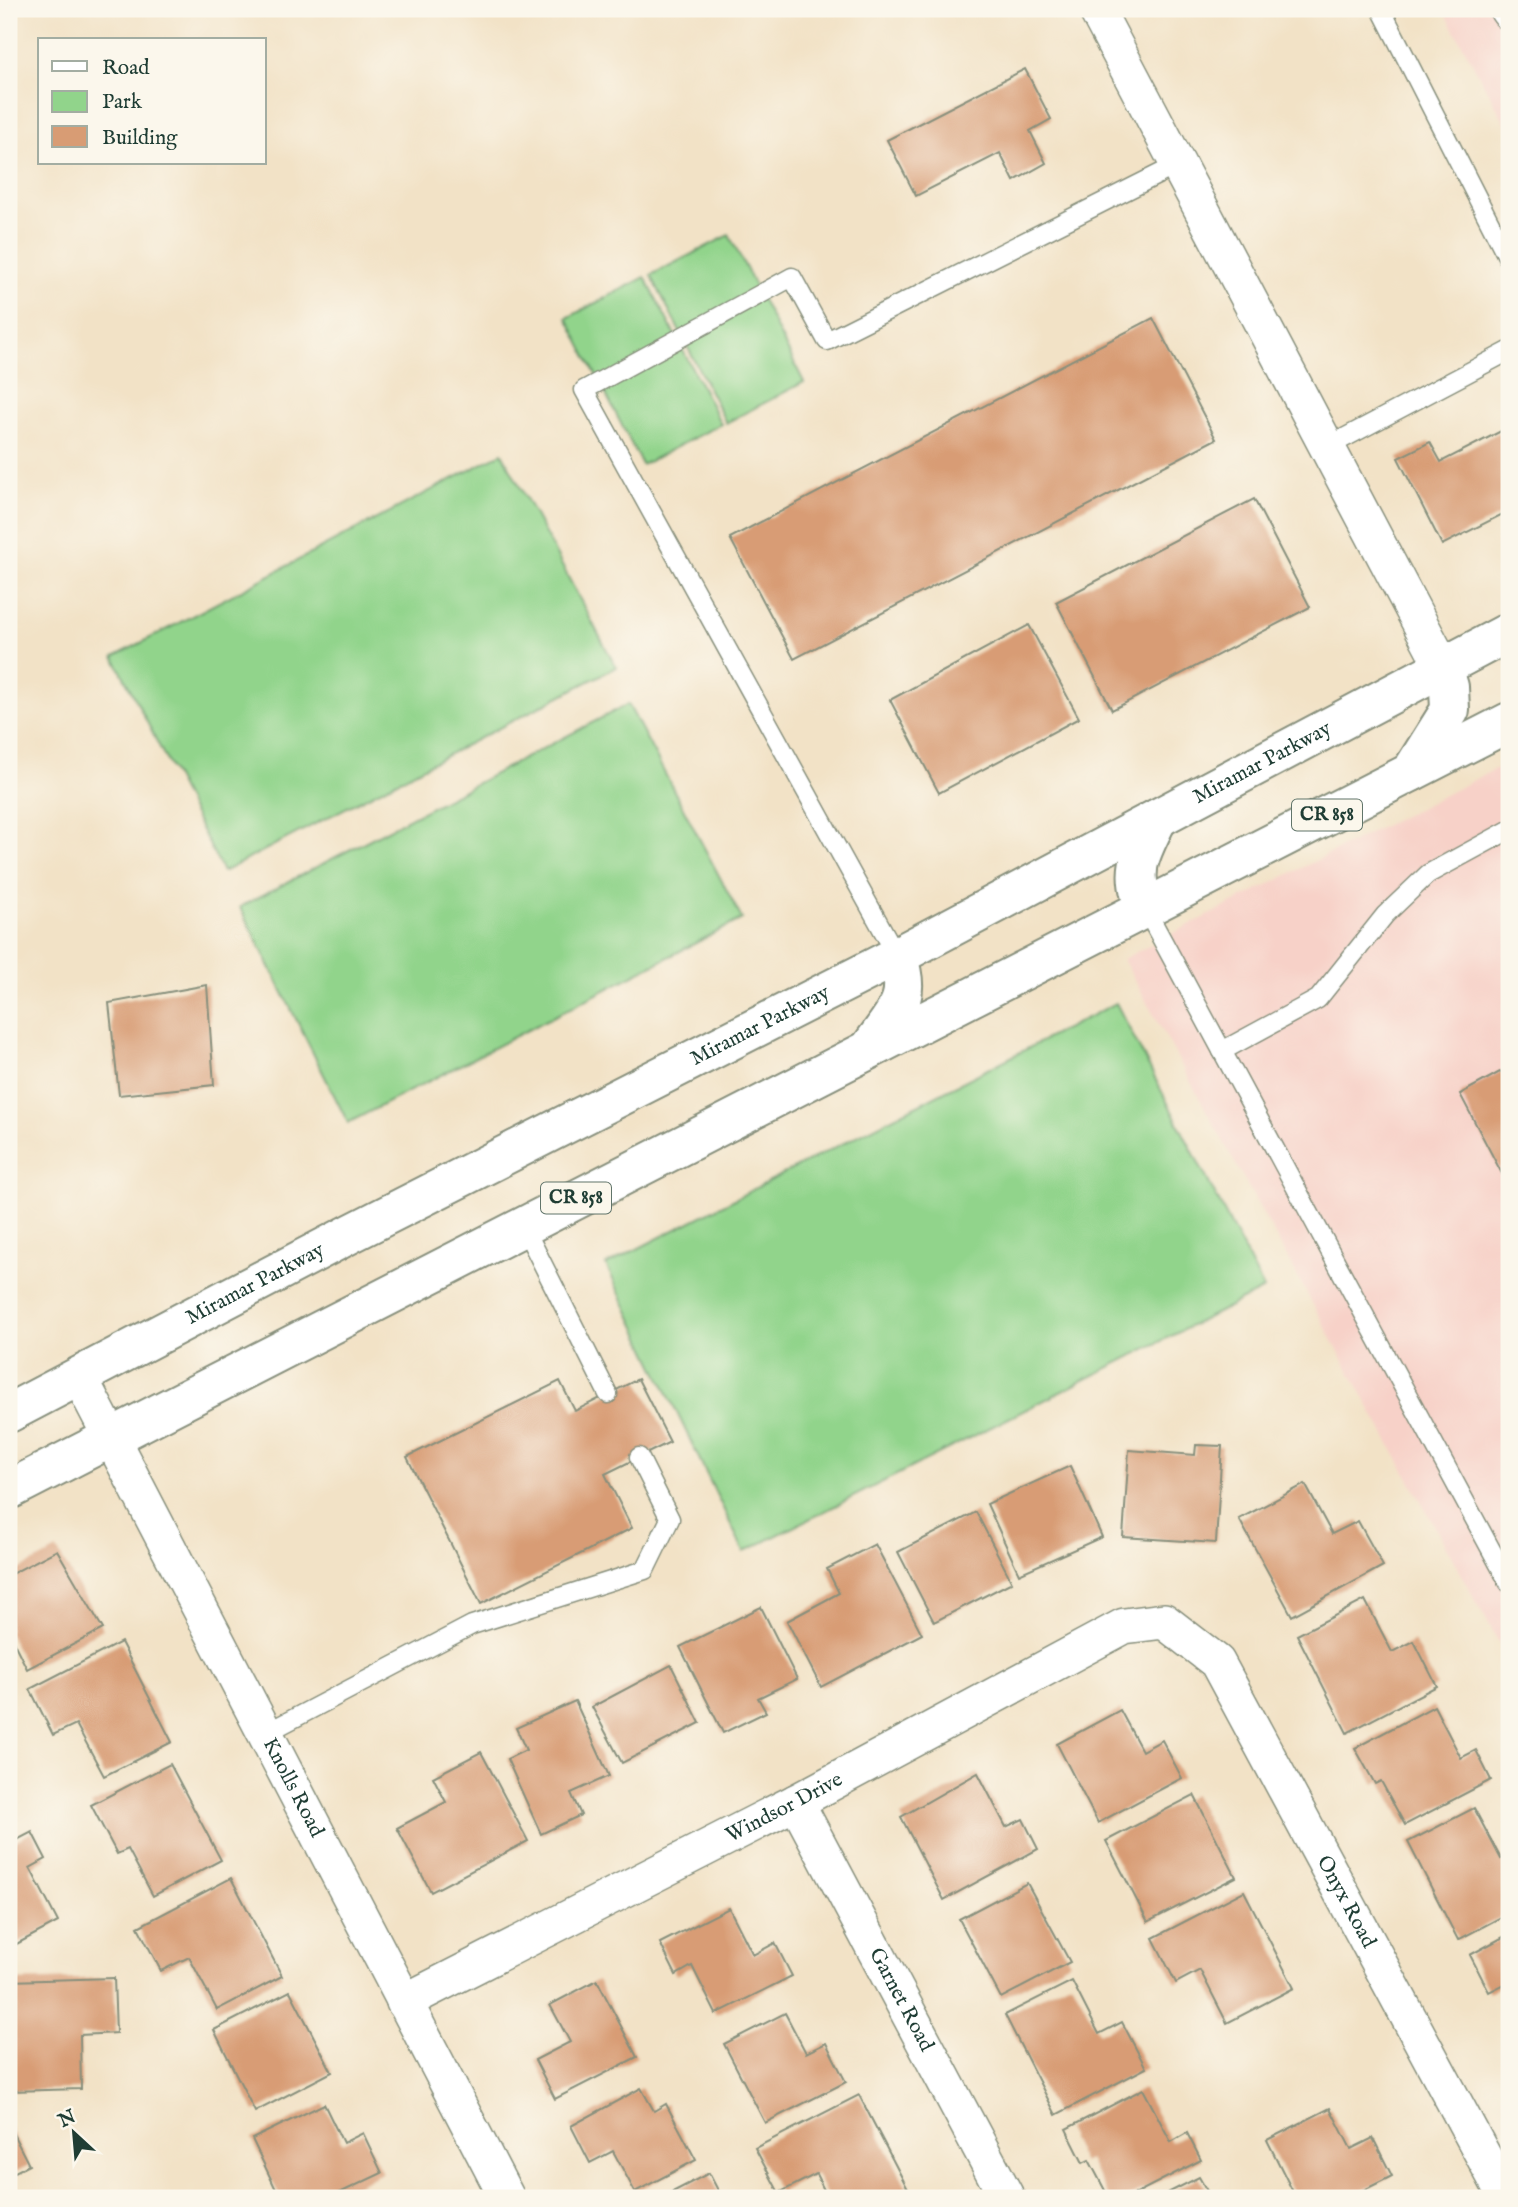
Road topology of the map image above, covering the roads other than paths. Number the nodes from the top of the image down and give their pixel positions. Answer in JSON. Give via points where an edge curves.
{"nodes":[{"id":1,"x":1096,"y":9,"type":"edge"},
{"id":2,"x":1381,"y":9,"type":"edge"},
{"id":3,"x":1178,"y":164,"type":"junction"},
{"id":4,"x":1509,"y":260,"type":"edge"},
{"id":5,"x":1509,"y":351,"type":"edge"},
{"id":6,"x":1327,"y":447,"type":"junction"},
{"id":7,"x":1509,"y":632,"type":"edge"},
{"id":8,"x":1443,"y":667,"type":"junction"},
{"id":9,"x":1509,"y":722,"type":"edge"},
{"id":10,"x":1411,"y":772,"type":"junction"},
{"id":11,"x":1158,"y":818,"type":"junction"},
{"id":12,"x":1509,"y":830,"type":"edge"},
{"id":13,"x":1144,"y":908,"type":"junction"},
{"id":14,"x":897,"y":956,"type":"junction"},
{"id":15,"x":869,"y":1049,"type":"junction"},
{"id":16,"x":1222,"y":1051,"type":"junction"},
{"id":17,"x":523,"y":1225,"type":"junction"},
{"id":18,"x":79,"y":1376,"type":"junction"},
{"id":19,"x":608,"y":1395,"type":"dead end"},
{"id":20,"x":9,"y":1413,"type":"edge"},
{"id":21,"x":110,"y":1437,"type":"junction"},
{"id":22,"x":639,"y":1457,"type":"dead end"},
{"id":23,"x":9,"y":1490,"type":"edge"},
{"id":24,"x":1509,"y":1583,"type":"edge"},
{"id":25,"x":1164,"y":1621,"type":"joint"},
{"id":26,"x":264,"y":1734,"type":"junction"},
{"id":27,"x":796,"y":1801,"type":"junction"},
{"id":28,"x":404,"y":2002,"type":"junction"},
{"id":29,"x":507,"y":2198,"type":"edge"},
{"id":30,"x":1007,"y":2198,"type":"edge"},
{"id":31,"x":1506,"y":2198,"type":"edge"}],
"edges":[{"from":1,"to":3,"type":"street"},
{"from":2,"to":4,"type":"lane"},
{"from":3,"to":6,"type":"street"},
{"from":3,"to":14,"type":"lane","via":[[827,341],[792,277],[584,390]]},
{"from":5,"to":6,"type":"lane"},
{"from":6,"to":8,"type":"street"},
{"from":7,"to":8,"type":"main road","name":"Miramar Parkway"},
{"from":8,"to":10,"type":"main road","via":[[1450,710]]},
{"from":8,"to":11,"type":"main road","name":"Miramar Parkway"},
{"from":9,"to":10,"type":"main road","number":"CR 858"},
{"from":10,"to":13,"type":"main road","number":"CR 858"},
{"from":11,"to":13,"type":"main road","via":[[1140,856],[1136,887]]},
{"from":11,"to":14,"type":"main road","name":"Miramar Parkway"},
{"from":12,"to":16,"type":"lane","via":[[1428,874],[1385,915],[1318,999]]},
{"from":13,"to":15,"type":"main road","number":"CR 858"},
{"from":13,"to":16,"type":"lane"},
{"from":14,"to":15,"type":"main road","via":[[906,980],[900,1006]]},
{"from":14,"to":18,"type":"main road","name":"Miramar Parkway"},
{"from":15,"to":17,"type":"main road","number":"CR 858"},
{"from":16,"to":24,"type":"lane"},
{"from":17,"to":19,"type":"lane"},
{"from":17,"to":21,"type":"main road","number":"CR 858"},
{"from":18,"to":20,"type":"main road","name":"Miramar Parkway"},
{"from":18,"to":21,"type":"street","name":"Knolls Road"},
{"from":21,"to":23,"type":"main road","number":"CR 858"},
{"from":21,"to":26,"type":"street","name":"Knolls Road"},
{"from":22,"to":26,"type":"lane","via":[[670,1519],[645,1570],[472,1625]]},
{"from":25,"to":27,"type":"street","name":"Windsor Drive","via":[[1124,1626]]},
{"from":25,"to":31,"type":"street","name":"Onyx Road","via":[[1217,1662]]},
{"from":26,"to":28,"type":"street","name":"Knolls Road"},
{"from":27,"to":28,"type":"street","name":"Windsor Drive"},
{"from":27,"to":30,"type":"street","name":"Garnet Road"},
{"from":28,"to":29,"type":"street","name":"Knolls Road"}]}
